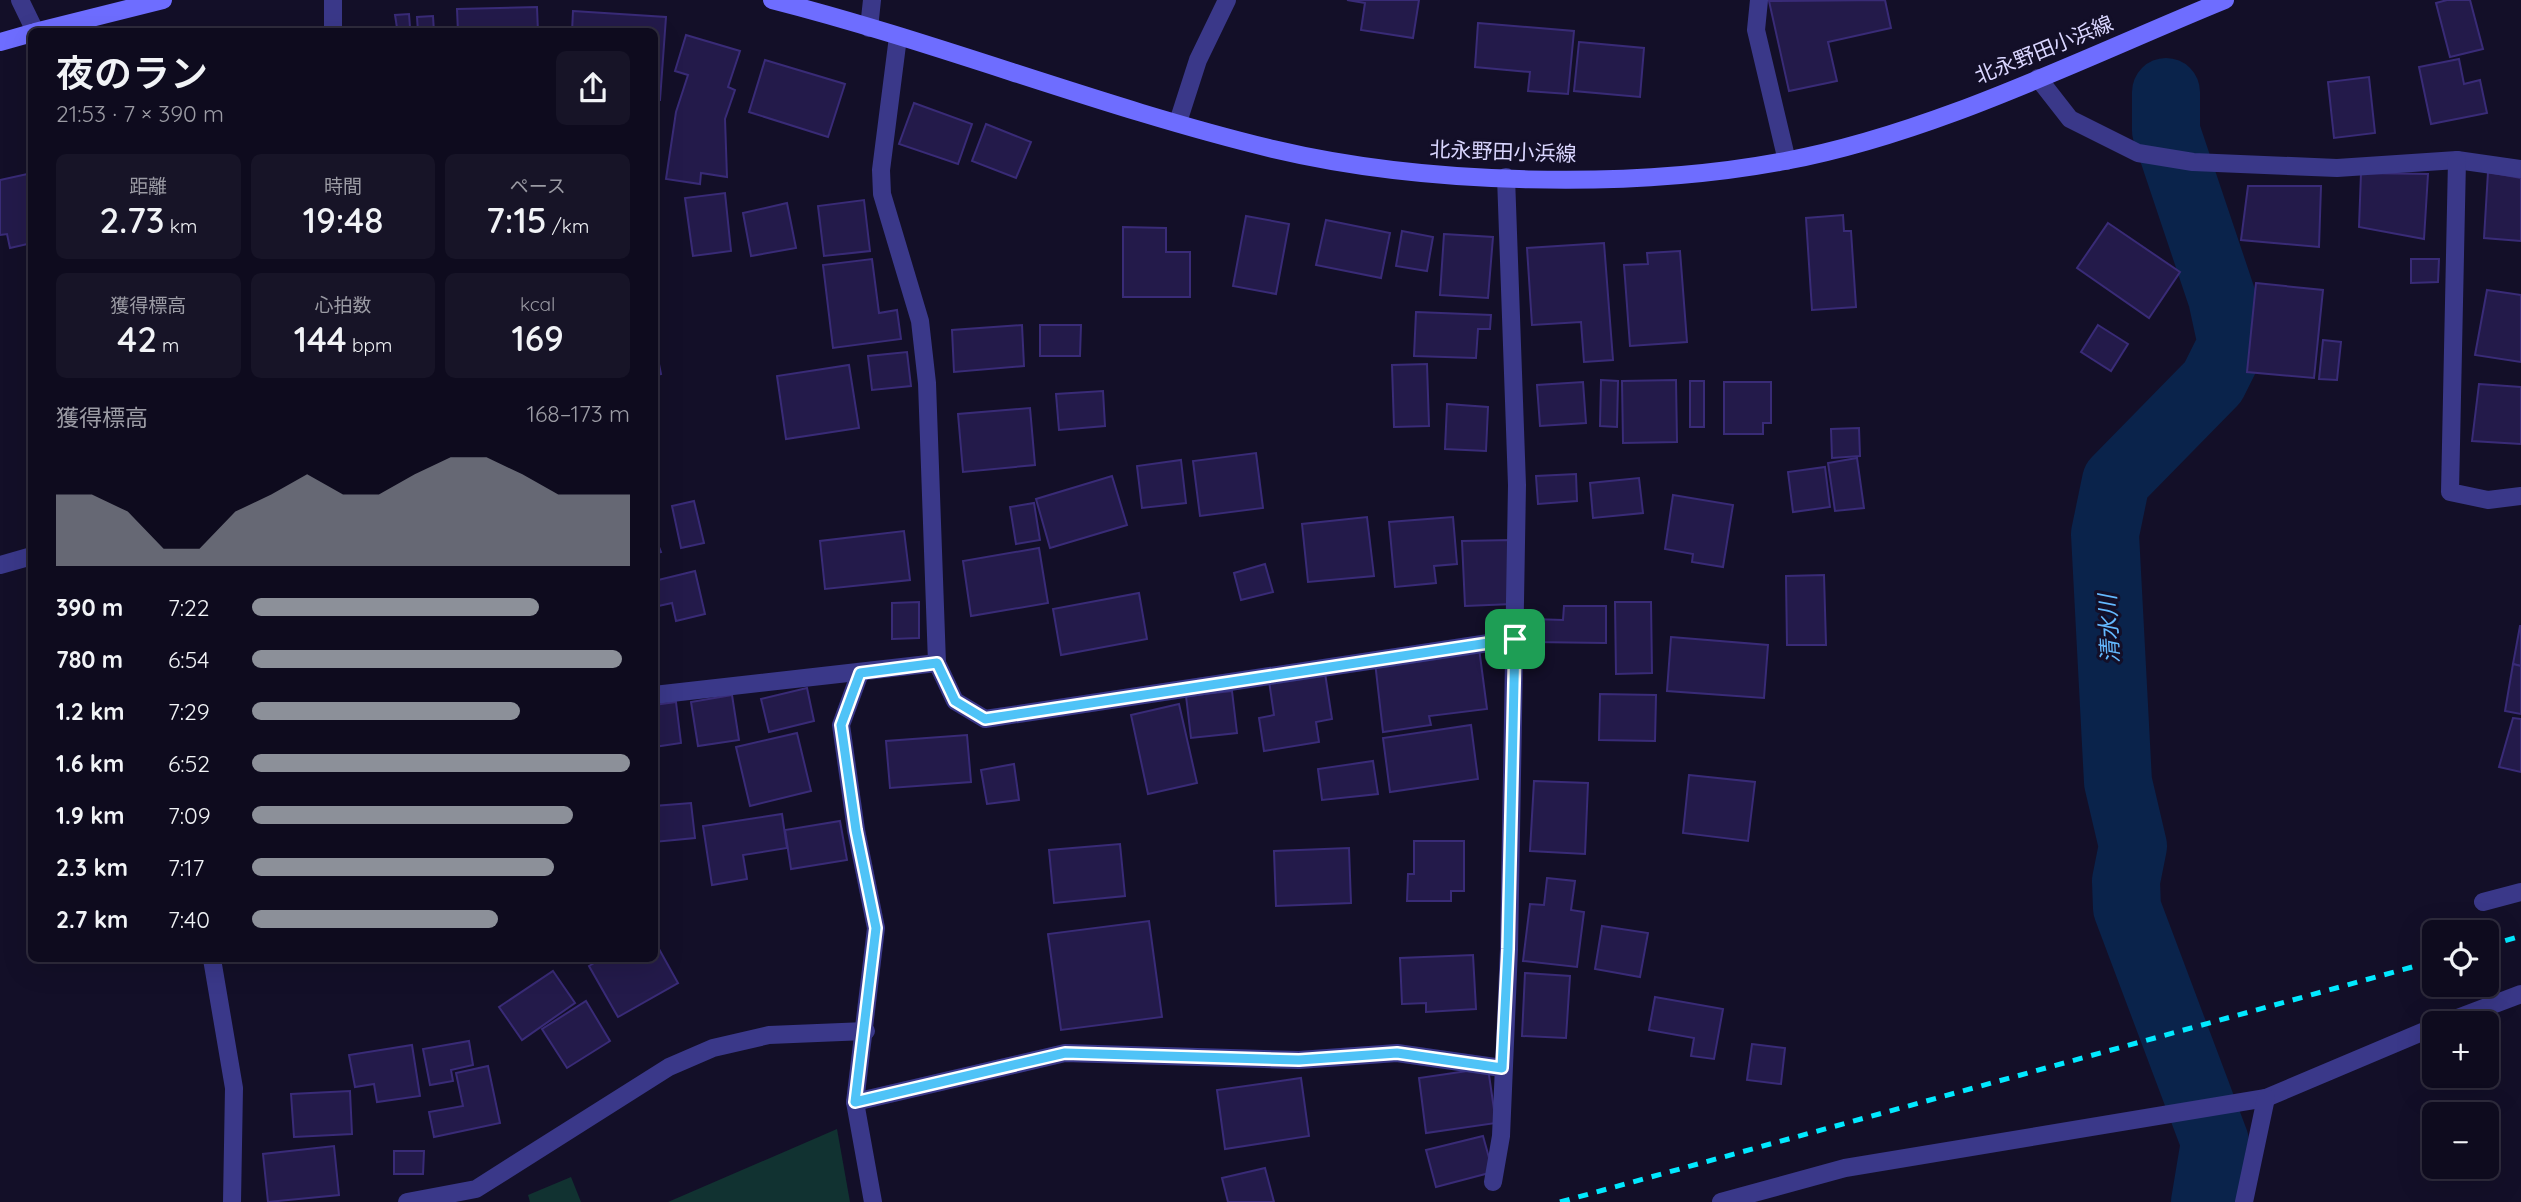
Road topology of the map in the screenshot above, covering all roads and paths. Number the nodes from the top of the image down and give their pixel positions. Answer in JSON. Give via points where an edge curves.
{"nodes":[{"id":1,"x":20,"y":0,"type":"edge"},
{"id":2,"x":163,"y":0,"type":"edge"},
{"id":3,"x":333,"y":0,"type":"edge"},
{"id":4,"x":772,"y":0,"type":"edge"},
{"id":5,"x":872,"y":0,"type":"edge"},
{"id":6,"x":1227,"y":0,"type":"edge"},
{"id":7,"x":1759,"y":0,"type":"edge"},
{"id":8,"x":2225,"y":0,"type":"edge"},
{"id":9,"x":2197,"y":6,"type":"edge"},
{"id":10,"x":869,"y":27,"type":"junction"},
{"id":11,"x":31,"y":28,"type":"edge"},
{"id":12,"x":49,"y":28,"type":"edge"},
{"id":13,"x":332,"y":28,"type":"edge"},
{"id":14,"x":28,"y":34,"type":"edge"},
{"id":15,"x":898,"y":37,"type":"junction"},
{"id":16,"x":0,"y":42,"type":"edge"},
{"id":17,"x":2038,"y":78,"type":"junction"},
{"id":18,"x":1178,"y":122,"type":"junction"},
{"id":19,"x":2457,"y":160,"type":"junction"},
{"id":20,"x":1787,"y":161,"type":"junction"},
{"id":21,"x":2521,"y":169,"type":"edge"},
{"id":22,"x":1506,"y":177,"type":"junction"},
{"id":23,"x":2521,"y":496,"type":"edge"},
{"id":24,"x":28,"y":557,"type":"edge"},
{"id":25,"x":0,"y":565,"type":"edge"},
{"id":26,"x":1515,"y":639,"type":"junction"},
{"id":27,"x":937,"y":663,"type":"junction"},
{"id":28,"x":860,"y":673,"type":"junction"},
{"id":29,"x":658,"y":695,"type":"edge"},
{"id":30,"x":2521,"y":892,"type":"edge"},
{"id":31,"x":2483,"y":902,"type":"dead end"},
{"id":32,"x":213,"y":962,"type":"edge"},
{"id":33,"x":2521,"y":994,"type":"edge"},
{"id":34,"x":2476,"y":1011,"type":"edge"},
{"id":35,"x":866,"y":1031,"type":"junction"},
{"id":36,"x":2422,"y":1032,"type":"edge"},
{"id":37,"x":1502,"y":1068,"type":"junction"},
{"id":38,"x":2266,"y":1098,"type":"junction"},
{"id":39,"x":855,"y":1102,"type":"junction"},
{"id":40,"x":1493,"y":1182,"type":"dead end"},
{"id":41,"x":232,"y":1202,"type":"edge"},
{"id":42,"x":407,"y":1202,"type":"edge"},
{"id":43,"x":873,"y":1202,"type":"edge"},
{"id":44,"x":1721,"y":1202,"type":"edge"},
{"id":45,"x":2244,"y":1202,"type":"edge"}],
"edges":[{"from":1,"to":11,"type":"street"},
{"from":2,"to":12,"type":"main road"},
{"from":3,"to":13,"type":"street"},
{"from":4,"to":10,"type":"main road","name":"北永野田小浜線"},
{"from":5,"to":10,"type":"street"},
{"from":6,"to":18,"type":"street","via":[[1198,60]]},
{"from":7,"to":20,"type":"street","via":[[1756,30]]},
{"from":8,"to":9,"type":"main road","name":"北永野田小浜線"},
{"from":9,"to":17,"type":"main road","name":"北永野田小浜線"},
{"from":10,"to":15,"type":"main road","name":"北永野田小浜線"},
{"from":14,"to":16,"type":"main road"},
{"from":15,"to":18,"type":"main road","name":"北永野田小浜線"},
{"from":15,"to":27,"type":"street","via":[[882,194],[920,321],[927,383]]},
{"from":17,"to":19,"type":"street","via":[[2070,119],[2138,153],[2193,162],[2337,167]]},
{"from":17,"to":20,"type":"main road","name":"北永野田小浜線","via":[[1958,110]]},
{"from":18,"to":22,"type":"main road","name":"北永野田小浜線","via":[[1275,150],[1447,175]]},
{"from":19,"to":21,"type":"street"},
{"from":19,"to":23,"type":"street","via":[[2450,492],[2488,500]]},
{"from":20,"to":22,"type":"main road","name":"北永野田小浜線","via":[[1615,178]]},
{"from":22,"to":26,"type":"street","via":[[1517,485]]},
{"from":24,"to":25,"type":"street"},
{"from":26,"to":27,"type":"street","via":[[985,719],[955,701]]},
{"from":26,"to":37,"type":"street"},
{"from":27,"to":28,"type":"street"},
{"from":28,"to":29,"type":"street"},
{"from":28,"to":35,"type":"street","via":[[841,725],[876,928]]},
{"from":30,"to":31,"type":"street"},
{"from":32,"to":41,"type":"street","via":[[234,1088]]},
{"from":33,"to":34,"type":"street"},
{"from":35,"to":39,"type":"street"},
{"from":35,"to":42,"type":"street","via":[[769,1035],[713,1048],[669,1068],[476,1189]]},
{"from":36,"to":38,"type":"street"},
{"from":37,"to":39,"type":"street","via":[[1397,1053],[1299,1060],[1065,1053]]},
{"from":37,"to":40,"type":"street","via":[[1501,1136]]},
{"from":38,"to":44,"type":"street","via":[[1846,1168]]},
{"from":38,"to":45,"type":"street"},
{"from":39,"to":43,"type":"street"}]}
